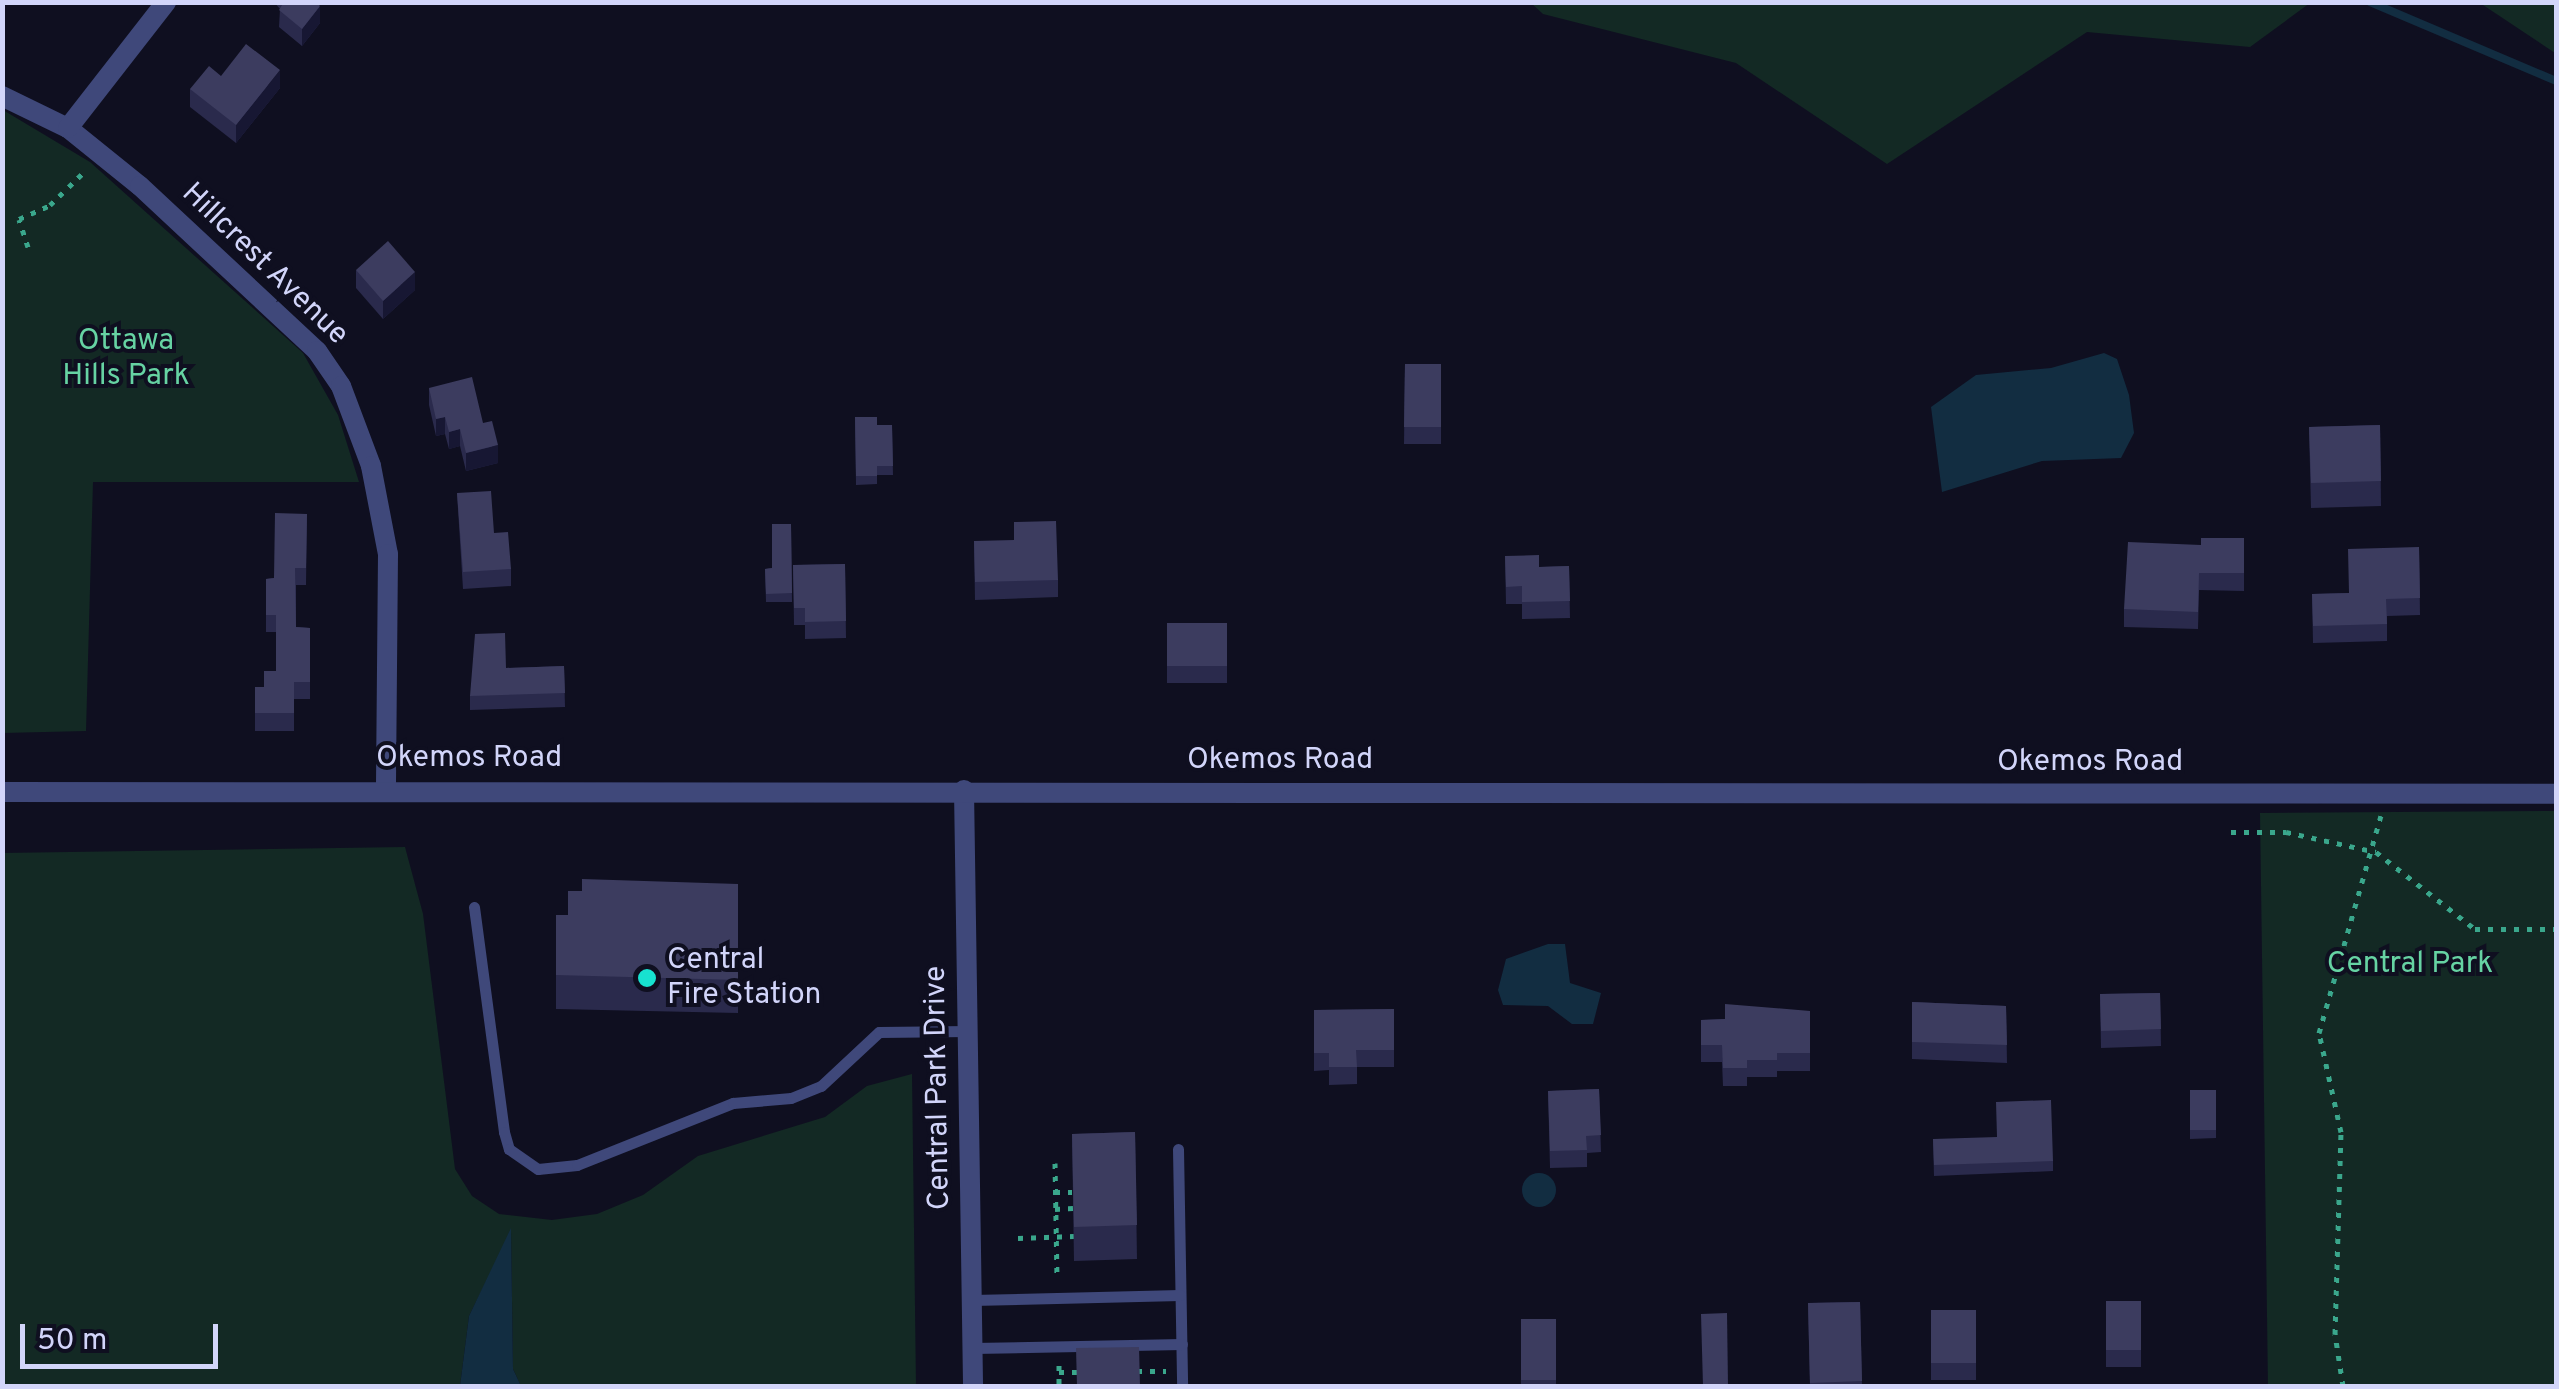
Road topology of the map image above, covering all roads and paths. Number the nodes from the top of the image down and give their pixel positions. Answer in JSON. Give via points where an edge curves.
{"nodes":[{"id":1,"x":166,"y":2,"type":"edge"},
{"id":2,"x":2,"y":96,"type":"edge"},
{"id":3,"x":68,"y":128,"type":"junction"},
{"id":4,"x":100,"y":154,"type":"junction"},
{"id":5,"x":28,"y":248,"type":"dead end"},
{"id":6,"x":386,"y":788,"type":"junction"},
{"id":7,"x":964,"y":790,"type":"junction"},
{"id":8,"x":2,"y":792,"type":"edge"},
{"id":9,"x":2384,"y":793,"type":"junction"},
{"id":10,"x":2556,"y":794,"type":"edge"},
{"id":11,"x":2231,"y":832,"type":"dead end"},
{"id":12,"x":2376,"y":852,"type":"junction"},
{"id":13,"x":474,"y":907,"type":"dead end"},
{"id":14,"x":2556,"y":929,"type":"edge"},
{"id":15,"x":968,"y":1031,"type":"junction"},
{"id":16,"x":1178,"y":1149,"type":"dead end"},
{"id":17,"x":1054,"y":1163,"type":"dead end"},
{"id":18,"x":1055,"y":1192,"type":"junction"},
{"id":19,"x":1072,"y":1192,"type":"edge"},
{"id":20,"x":1056,"y":1208,"type":"junction"},
{"id":21,"x":1073,"y":1208,"type":"edge"},
{"id":22,"x":1074,"y":1236,"type":"edge"},
{"id":23,"x":1056,"y":1237,"type":"junction"},
{"id":24,"x":1018,"y":1238,"type":"dead end"},
{"id":25,"x":1180,"y":1295,"type":"junction"},
{"id":26,"x":1058,"y":1298,"type":"junction"},
{"id":27,"x":972,"y":1300,"type":"junction"},
{"id":28,"x":1182,"y":1344,"type":"junction"},
{"id":29,"x":1058,"y":1346,"type":"junction"},
{"id":30,"x":972,"y":1348,"type":"junction"},
{"id":31,"x":1182,"y":1370,"type":"junction"},
{"id":32,"x":1129,"y":1371,"type":"edge"},
{"id":33,"x":1059,"y":1372,"type":"junction"},
{"id":34,"x":1094,"y":1372,"type":"edge"},
{"id":35,"x":973,"y":1386,"type":"edge"},
{"id":36,"x":1059,"y":1386,"type":"edge"},
{"id":37,"x":1182,"y":1386,"type":"edge"},
{"id":38,"x":2343,"y":1386,"type":"edge"}],
"edges":[{"from":1,"to":3,"type":"street"},
{"from":2,"to":3,"type":"street","name":"Hillcrest Avenue"},
{"from":3,"to":4,"type":"street","name":"Hillcrest Avenue"},
{"from":4,"to":5,"type":"path","via":[[50,205],[20,220]]},
{"from":4,"to":6,"type":"street","name":"Hillcrest Avenue","via":[[316,351],[356,418],[388,554]]},
{"from":6,"to":7,"type":"street","name":"Okemos Road"},
{"from":6,"to":8,"type":"street","name":"Okemos Road"},
{"from":7,"to":9,"type":"street","name":"Okemos Road"},
{"from":7,"to":15,"type":"street","name":"Central Park Drive"},
{"from":9,"to":10,"type":"street","name":"Okemos Road"},
{"from":9,"to":12,"type":"path"},
{"from":11,"to":12,"type":"path","via":[[2286,832]]},
{"from":12,"to":14,"type":"path","via":[[2474,929]]},
{"from":12,"to":38,"type":"path","via":[[2320,1033],[2342,1132],[2335,1334]]},
{"from":13,"to":15,"type":"lane","via":[[504,1132],[509,1149],[538,1169],[577,1165],[733,1102],[792,1098],[821,1086],[879,1032]]},
{"from":15,"to":27,"type":"street","name":"Central Park Drive"},
{"from":16,"to":25,"type":"lane"},
{"from":17,"to":18,"type":"path"},
{"from":18,"to":19,"type":"path"},
{"from":18,"to":20,"type":"path"},
{"from":20,"to":21,"type":"path"},
{"from":20,"to":23,"type":"path"},
{"from":22,"to":23,"type":"path"},
{"from":23,"to":24,"type":"path"},
{"from":23,"to":26,"type":"path"},
{"from":25,"to":26,"type":"lane"},
{"from":25,"to":28,"type":"lane"},
{"from":26,"to":27,"type":"lane"},
{"from":27,"to":30,"type":"street","name":"Central Park Drive"},
{"from":28,"to":29,"type":"lane"},
{"from":28,"to":31,"type":"lane"},
{"from":29,"to":30,"type":"lane"},
{"from":29,"to":33,"type":"path"},
{"from":30,"to":35,"type":"street","name":"Central Park Drive"},
{"from":31,"to":32,"type":"path"},
{"from":31,"to":37,"type":"lane"},
{"from":33,"to":34,"type":"path"},
{"from":33,"to":36,"type":"path"}]}
